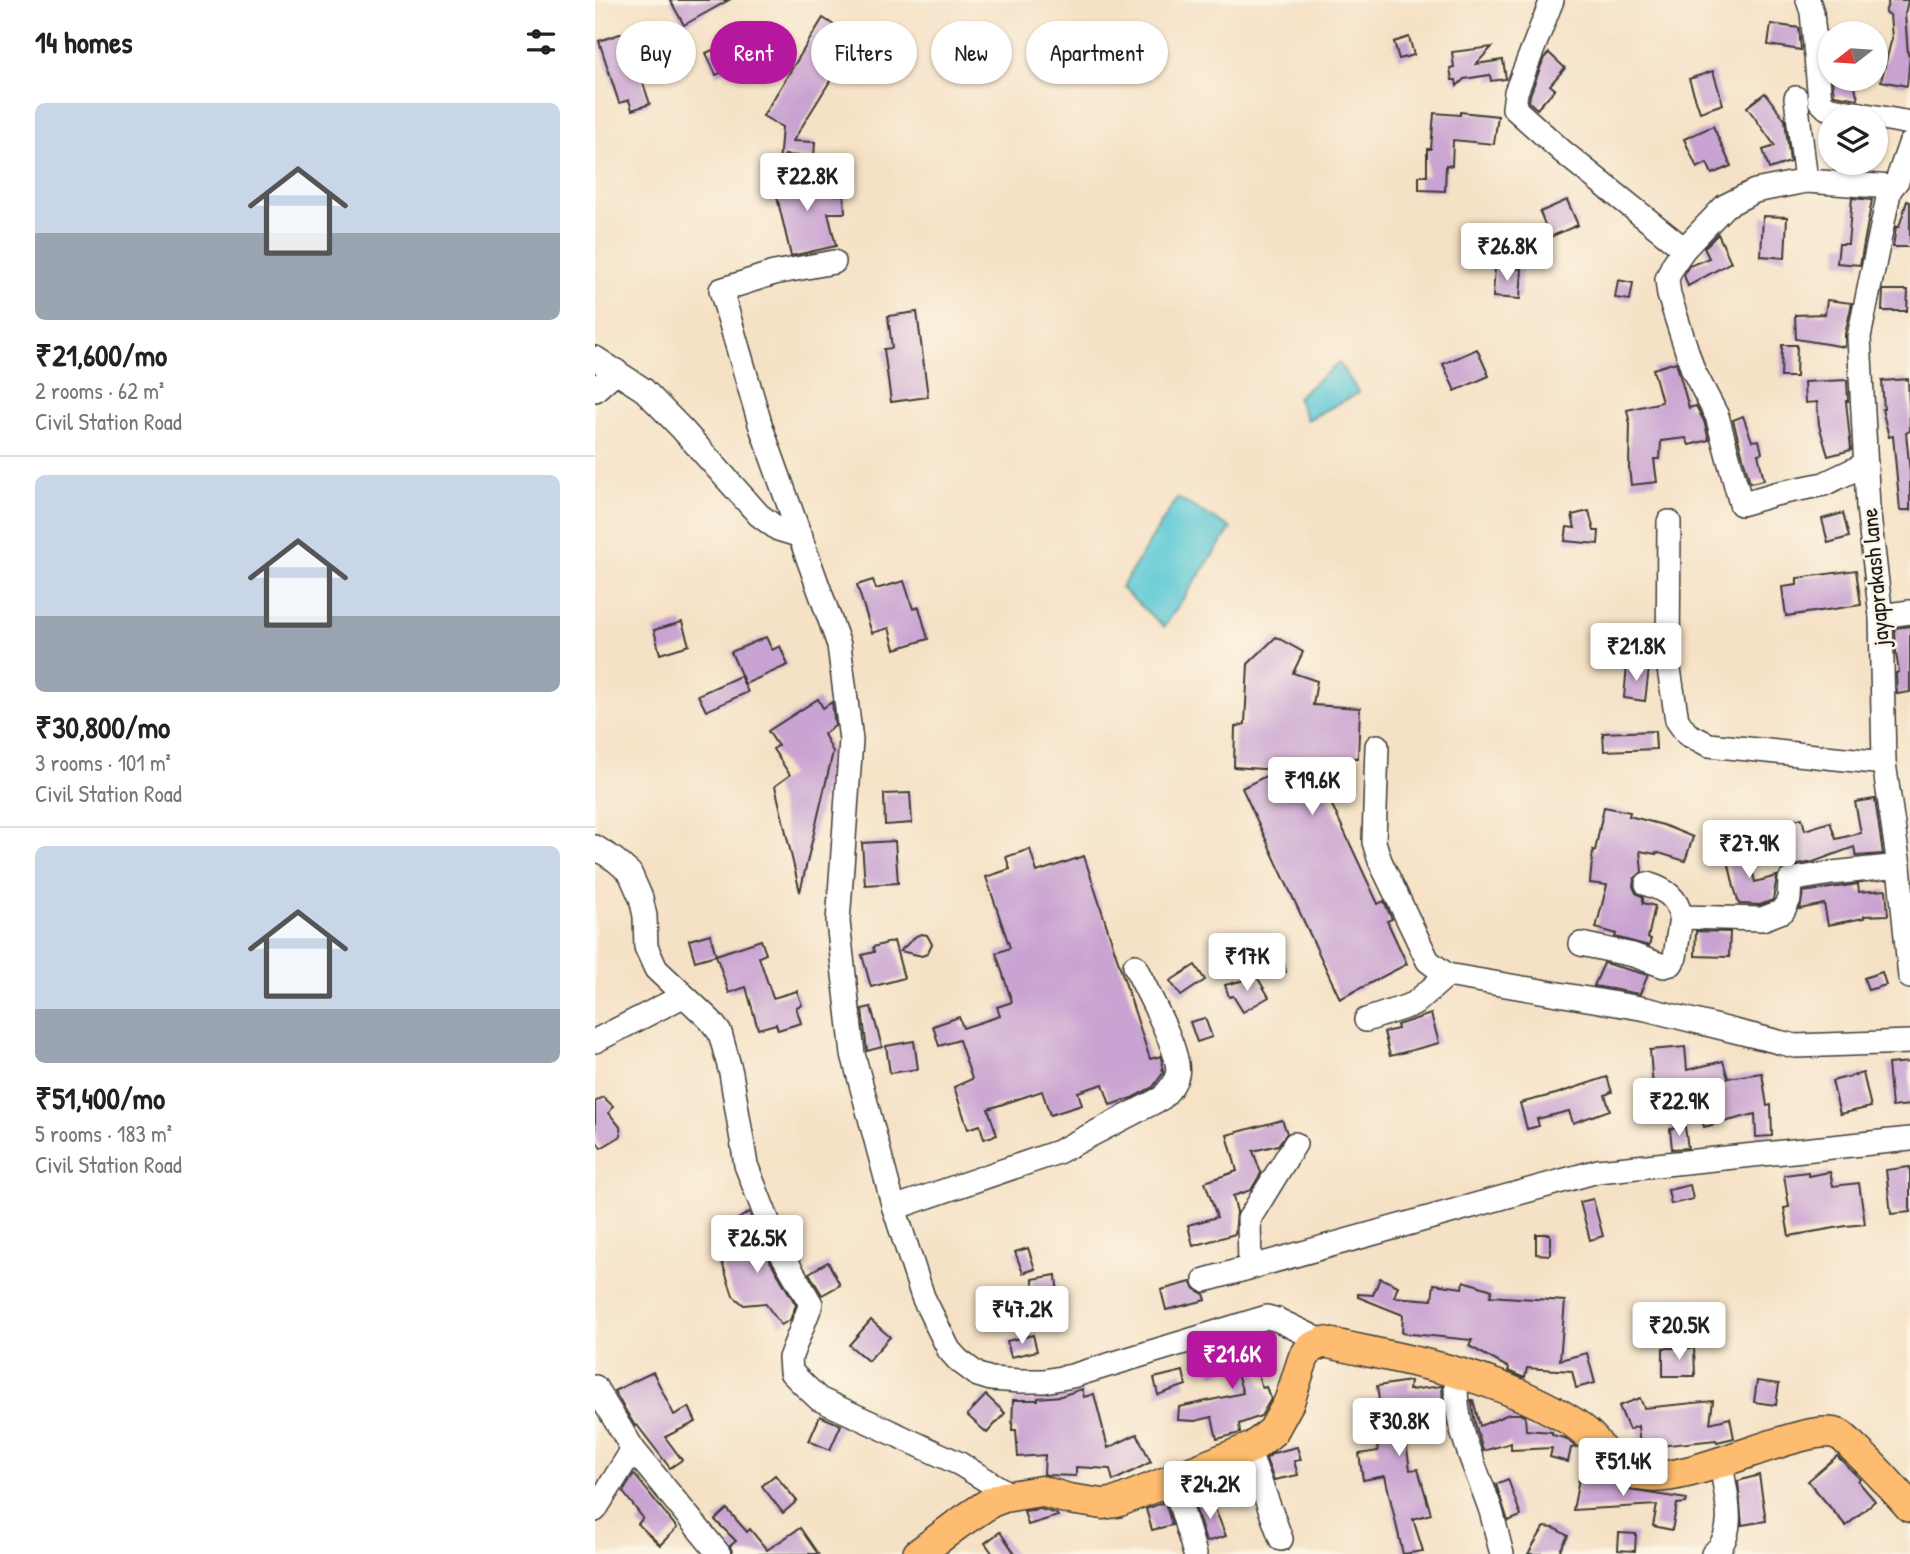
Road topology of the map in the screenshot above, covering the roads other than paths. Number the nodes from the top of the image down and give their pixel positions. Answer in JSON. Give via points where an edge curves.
{"nodes":[{"id":1,"x":1552,"y":0,"type":"edge"},
{"id":2,"x":1808,"y":0,"type":"edge"},
{"id":3,"x":1796,"y":98,"type":"dead end"},
{"id":4,"x":1910,"y":123,"type":"edge"},
{"id":5,"x":1910,"y":144,"type":"edge"},
{"id":6,"x":1806,"y":181,"type":"junction"},
{"id":7,"x":1890,"y":188,"type":"junction"},
{"id":8,"x":1683,"y":249,"type":"junction"},
{"id":9,"x":834,"y":262,"type":"dead end"},
{"id":10,"x":595,"y":358,"type":"edge"},
{"id":11,"x":616,"y":371,"type":"junction"},
{"id":12,"x":595,"y":390,"type":"edge"},
{"id":13,"x":1866,"y":464,"type":"junction"},
{"id":14,"x":1669,"y":522,"type":"dead end"},
{"id":15,"x":801,"y":536,"type":"junction"},
{"id":16,"x":1910,"y":612,"type":"edge"},
{"id":17,"x":1881,"y":616,"type":"junction"},
{"id":18,"x":1377,"y":746,"type":"dead end"},
{"id":19,"x":1884,"y":763,"type":"junction"},
{"id":20,"x":595,"y":847,"type":"edge"},
{"id":21,"x":1899,"y":866,"type":"junction"},
{"id":22,"x":1647,"y":884,"type":"dead end"},
{"id":23,"x":1681,"y":917,"type":"junction"},
{"id":24,"x":1581,"y":944,"type":"dead end"},
{"id":25,"x":1135,"y":966,"type":"dead end"},
{"id":26,"x":1447,"y":975,"type":"junction"},
{"id":27,"x":1910,"y":977,"type":"edge"},
{"id":28,"x":683,"y":996,"type":"junction"},
{"id":29,"x":1366,"y":1020,"type":"dead end"},
{"id":30,"x":595,"y":1041,"type":"edge"},
{"id":31,"x":1910,"y":1042,"type":"edge"},
{"id":32,"x":1910,"y":1139,"type":"edge"},
{"id":33,"x":1295,"y":1144,"type":"dead end"},
{"id":34,"x":894,"y":1208,"type":"junction"},
{"id":35,"x":1250,"y":1267,"type":"junction"},
{"id":36,"x":1205,"y":1280,"type":"dead end"},
{"id":37,"x":1324,"y":1342,"type":"junction"},
{"id":38,"x":1457,"y":1373,"type":"junction"},
{"id":39,"x":597,"y":1394,"type":"edge"},
{"id":40,"x":633,"y":1448,"type":"junction"},
{"id":41,"x":1248,"y":1449,"type":"junction"},
{"id":42,"x":1721,"y":1464,"type":"junction"},
{"id":43,"x":1173,"y":1480,"type":"junction"},
{"id":44,"x":1012,"y":1496,"type":"junction"},
{"id":45,"x":1910,"y":1507,"type":"edge"},
{"id":46,"x":595,"y":1510,"type":"edge"},
{"id":47,"x":1281,"y":1539,"type":"dead end"},
{"id":48,"x":719,"y":1554,"type":"edge"},
{"id":49,"x":918,"y":1554,"type":"edge"},
{"id":50,"x":1195,"y":1554,"type":"edge"},
{"id":51,"x":1502,"y":1554,"type":"edge"},
{"id":52,"x":1713,"y":1554,"type":"edge"}],
"edges":[{"from":1,"to":8,"type":"street","via":[[1514,108]]},
{"from":2,"to":4,"type":"street","via":[[1820,101],[1828,108]]},
{"from":3,"to":6,"type":"street"},
{"from":5,"to":7,"type":"street","name":"jayaprakash lane"},
{"from":6,"to":7,"type":"street"},
{"from":6,"to":8,"type":"street","via":[[1755,191],[1725,206]]},
{"from":7,"to":13,"type":"street","name":"jayaprakash lane","via":[[1859,337]]},
{"from":8,"to":13,"type":"street","via":[[1667,279],[1669,295],[1693,370],[1717,416],[1741,504],[1823,484]]},
{"from":9,"to":15,"type":"street","via":[[774,273],[722,290],[761,427]]},
{"from":10,"to":11,"type":"street"},
{"from":11,"to":12,"type":"street"},
{"from":11,"to":15,"type":"street","via":[[644,390],[759,515]]},
{"from":13,"to":17,"type":"street","name":"jayaprakash lane"},
{"from":14,"to":19,"type":"street","via":[[1668,663],[1677,720],[1687,734],[1709,744]]},
{"from":15,"to":34,"type":"street","via":[[839,645],[851,740],[838,922],[853,1054]]},
{"from":16,"to":17,"type":"street"},
{"from":17,"to":19,"type":"street","name":"jayaprakash lane"},
{"from":18,"to":26,"type":"street","via":[[1374,842],[1428,961]]},
{"from":19,"to":21,"type":"street","name":"jayaprakash lane"},
{"from":20,"to":28,"type":"street","via":[[630,873],[645,916],[646,947],[656,969]]},
{"from":21,"to":23,"type":"street","via":[[1790,880],[1783,911],[1762,919]]},
{"from":21,"to":27,"type":"street","name":"jayaprakash lane"},
{"from":22,"to":23,"type":"street","via":[[1664,889],[1677,901]]},
{"from":23,"to":24,"type":"street","via":[[1675,957],[1664,966]]},
{"from":25,"to":34,"type":"street","via":[[1177,1055],[1178,1073],[1162,1098],[1058,1152]]},
{"from":26,"to":29,"type":"street","via":[[1414,1004]]},
{"from":26,"to":31,"type":"street","via":[[1646,1009],[1795,1046]]},
{"from":28,"to":30,"type":"street"},
{"from":28,"to":44,"type":"street","via":[[720,1033],[746,1165],[778,1247],[810,1304],[790,1359],[791,1372],[819,1399],[960,1464]]},
{"from":32,"to":35,"type":"street","via":[[1598,1171]]},
{"from":33,"to":35,"type":"street","via":[[1249,1219]]},
{"from":34,"to":37,"type":"street","via":[[923,1297],[949,1350],[968,1368],[991,1379],[1044,1381],[1072,1376],[1267,1317]]},
{"from":35,"to":36,"type":"street"},
{"from":37,"to":38,"type":"main road"},
{"from":37,"to":41,"type":"main road","via":[[1310,1348],[1303,1359],[1289,1402],[1273,1431]]},
{"from":38,"to":42,"type":"main road","via":[[1523,1396],[1576,1425],[1607,1458],[1626,1470],[1647,1477]]},
{"from":38,"to":51,"type":"street","via":[[1455,1393],[1464,1442]]},
{"from":39,"to":40,"type":"street"},
{"from":40,"to":46,"type":"street"},
{"from":40,"to":48,"type":"street"},
{"from":41,"to":43,"type":"main road"},
{"from":41,"to":47,"type":"street"},
{"from":42,"to":45,"type":"main road","via":[[1766,1446],[1829,1432],[1841,1436],[1874,1466]]},
{"from":42,"to":52,"type":"street","via":[[1728,1530],[1723,1546]]},
{"from":43,"to":44,"type":"main road","via":[[1103,1504],[1041,1491]]},
{"from":43,"to":50,"type":"street"},
{"from":44,"to":49,"type":"main road","via":[[991,1502]]}]}
